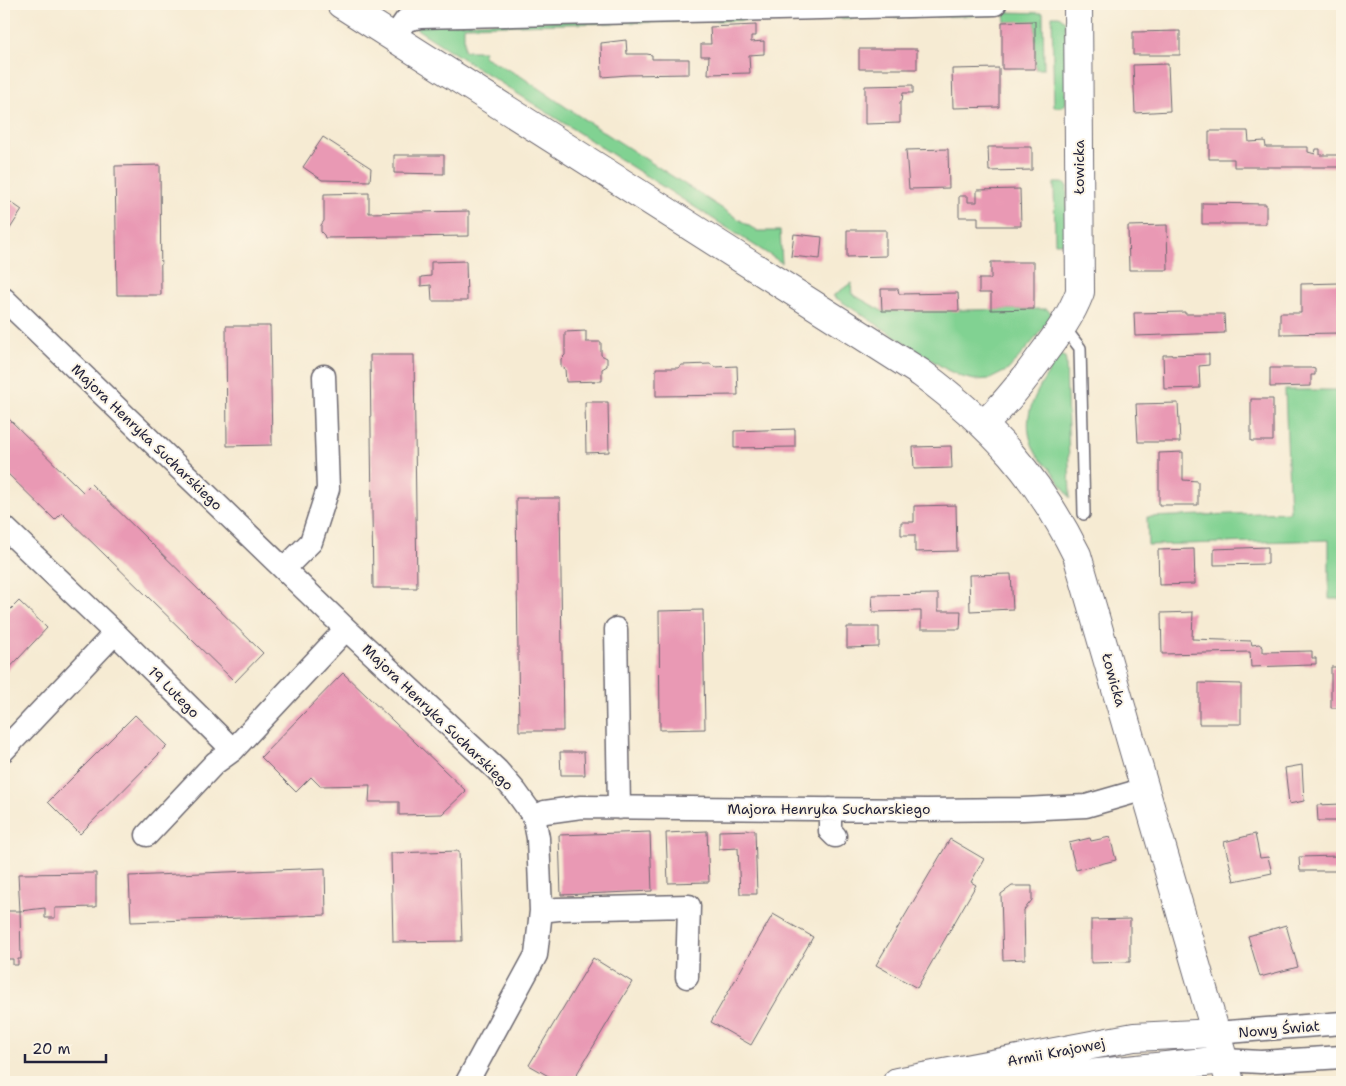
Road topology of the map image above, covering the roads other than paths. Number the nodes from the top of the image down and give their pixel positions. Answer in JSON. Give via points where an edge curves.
{"nodes":[{"id":1,"x":341,"y":4,"type":"edge"},
{"id":2,"x":994,"y":4,"type":"edge"},
{"id":3,"x":1070,"y":4,"type":"edge"},
{"id":4,"x":1078,"y":4,"type":"edge"},
{"id":5,"x":394,"y":37,"type":"junction"},
{"id":6,"x":4,"y":299,"type":"edge"},
{"id":7,"x":1063,"y":326,"type":"junction"},
{"id":8,"x":324,"y":376,"type":"dead end"},
{"id":9,"x":984,"y":424,"type":"junction"},
{"id":10,"x":1084,"y":514,"type":"dead end"},
{"id":11,"x":4,"y":528,"type":"edge"},
{"id":12,"x":284,"y":569,"type":"junction"},
{"id":13,"x":346,"y":629,"type":"junction"},
{"id":14,"x":616,"y":629,"type":"dead end"},
{"id":15,"x":115,"y":633,"type":"junction"},
{"id":16,"x":4,"y":750,"type":"edge"},
{"id":17,"x":233,"y":750,"type":"junction"},
{"id":18,"x":1146,"y":789,"type":"junction"},
{"id":19,"x":619,"y":808,"type":"junction"},
{"id":20,"x":830,"y":809,"type":"junction"},
{"id":21,"x":534,"y":816,"type":"junction"},
{"id":22,"x":147,"y":835,"type":"dead end"},
{"id":23,"x":835,"y":836,"type":"dead end"},
{"id":24,"x":541,"y":911,"type":"junction"},
{"id":25,"x":687,"y":977,"type":"dead end"},
{"id":26,"x":1342,"y":1023,"type":"edge"},
{"id":27,"x":1216,"y":1033,"type":"junction"},
{"id":28,"x":1342,"y":1056,"type":"edge"},
{"id":29,"x":1227,"y":1071,"type":"edge"},
{"id":30,"x":466,"y":1082,"type":"edge"},
{"id":31,"x":897,"y":1082,"type":"edge"},
{"id":32,"x":1010,"y":1082,"type":"edge"}],
"edges":[{"from":1,"to":5,"type":"main road"},
{"from":2,"to":5,"type":"street","via":[[420,17],[406,20]]},
{"from":3,"to":4,"type":"street"},
{"from":4,"to":7,"type":"main road","name":"Łowicka","via":[[1080,292]]},
{"from":5,"to":9,"type":"main road","via":[[921,373]]},
{"from":6,"to":12,"type":"street","name":"Majora Henryka Sucharskiego"},
{"from":7,"to":9,"type":"main road","name":"Łowicka","via":[[1005,402]]},
{"from":7,"to":10,"type":"lane","via":[[1080,348]]},
{"from":8,"to":12,"type":"street","via":[[328,489],[311,542]]},
{"from":9,"to":18,"type":"main road","name":"Łowicka","via":[[1039,488],[1078,555]]},
{"from":11,"to":15,"type":"street","name":"19 Lutego"},
{"from":12,"to":13,"type":"street","name":"Majora Henryka Sucharskiego"},
{"from":13,"to":17,"type":"street"},
{"from":13,"to":21,"type":"street","name":"Majora Henryka Sucharskiego","via":[[497,770]]},
{"from":14,"to":19,"type":"street"},
{"from":15,"to":16,"type":"street"},
{"from":15,"to":17,"type":"street","name":"19 Lutego"},
{"from":17,"to":22,"type":"street","via":[[215,763]]},
{"from":18,"to":20,"type":"street","name":"Majora Henryka Sucharskiego","via":[[1086,806]]},
{"from":18,"to":27,"type":"main road","name":"Łowicka"},
{"from":19,"to":20,"type":"street","name":"Majora Henryka Sucharskiego"},
{"from":19,"to":21,"type":"street","name":"Majora Henryka Sucharskiego","via":[[564,808]]},
{"from":20,"to":23,"type":"street","via":[[830,831]]},
{"from":21,"to":24,"type":"street"},
{"from":24,"to":25,"type":"street","via":[[689,906]]},
{"from":24,"to":30,"type":"street","via":[[536,955]]},
{"from":26,"to":27,"type":"street","name":"Nowy Świat"},
{"from":27,"to":29,"type":"main road","name":"Łowicka"},
{"from":27,"to":31,"type":"main road","name":"Armii Krajowej","via":[[1134,1037]]},
{"from":28,"to":29,"type":"street","name":"Nowy Świat","via":[[1261,1062]]},
{"from":29,"to":32,"type":"main road","name":"Armii Krajowej"}]}
